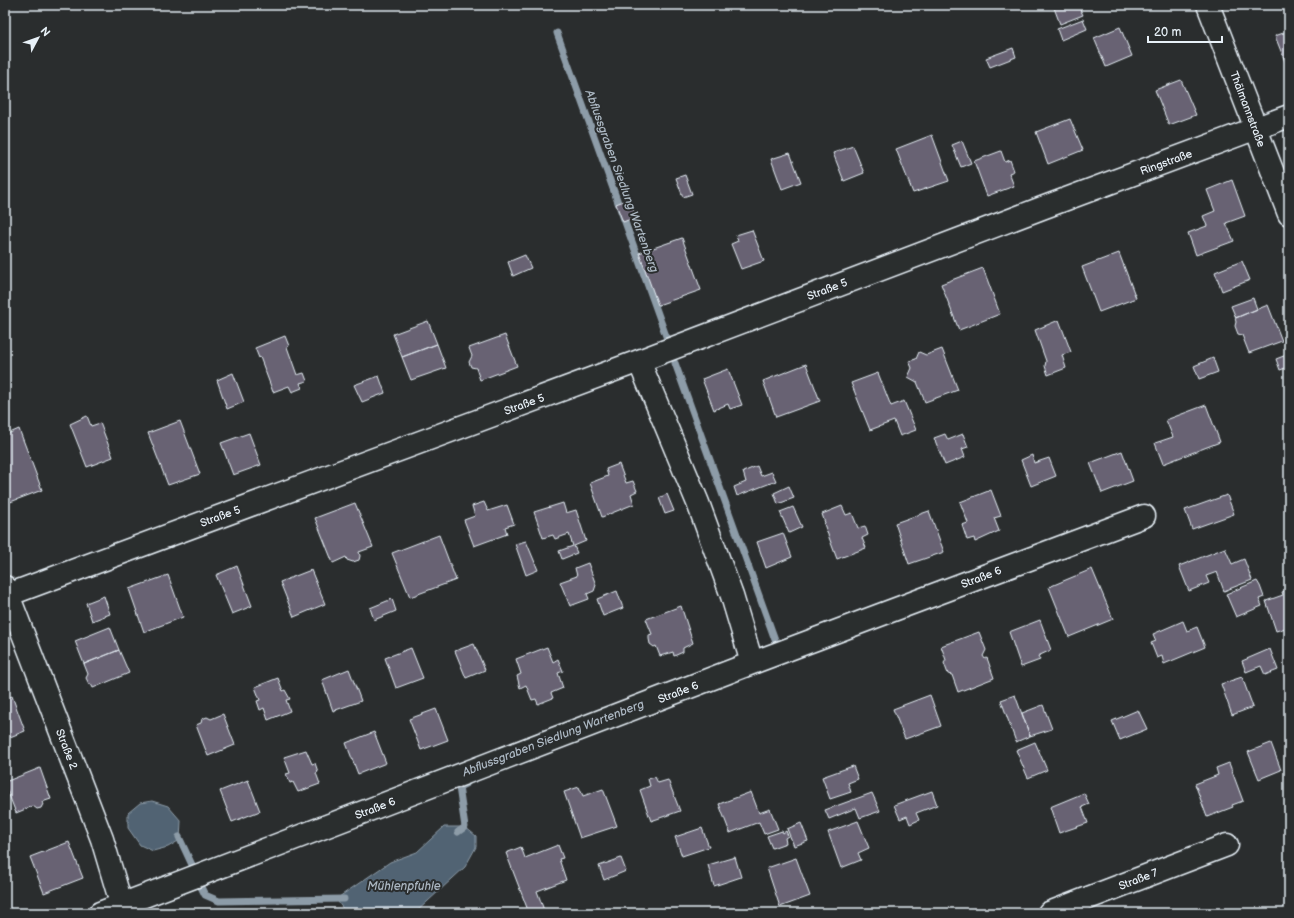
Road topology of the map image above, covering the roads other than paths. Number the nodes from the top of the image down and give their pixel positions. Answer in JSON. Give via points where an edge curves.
{"nodes":[{"id":1,"x":1208,"y":5,"type":"edge"},
{"id":2,"x":1289,"y":116,"type":"edge"},
{"id":3,"x":1256,"y":128,"type":"junction"},
{"id":4,"x":1042,"y":208,"type":"joint"},
{"id":5,"x":1289,"y":214,"type":"edge"},
{"id":6,"x":639,"y":361,"type":"junction"},
{"id":7,"x":1144,"y":516,"type":"dead end"},
{"id":8,"x":6,"y":593,"type":"edge"},
{"id":9,"x":752,"y":663,"type":"junction"},
{"id":10,"x":1227,"y":845,"type":"dead end"},
{"id":11,"x":122,"y":909,"type":"edge"},
{"id":12,"x":100,"y":913,"type":"edge"},
{"id":13,"x":1049,"y":913,"type":"edge"}],
"edges":[{"from":1,"to":3,"type":"street","name":"Thälmannstraße"},
{"from":2,"to":3,"type":"street","name":"Ringstraße"},
{"from":3,"to":4,"type":"street","name":"Ringstraße"},
{"from":3,"to":5,"type":"street","name":"Thälmannstraße"},
{"from":4,"to":6,"type":"street","name":"Straße 5"},
{"from":6,"to":8,"type":"street","name":"Straße 5"},
{"from":6,"to":9,"type":"street","via":[[701,510],[732,596]]},
{"from":7,"to":9,"type":"street","name":"Straße 6"},
{"from":8,"to":11,"type":"street","name":"Straße 2","via":[[102,839]]},
{"from":9,"to":11,"type":"street","name":"Straße 6"},
{"from":10,"to":13,"type":"street","name":"Straße 7"},
{"from":11,"to":12,"type":"street","name":"Straße 6"}]}
